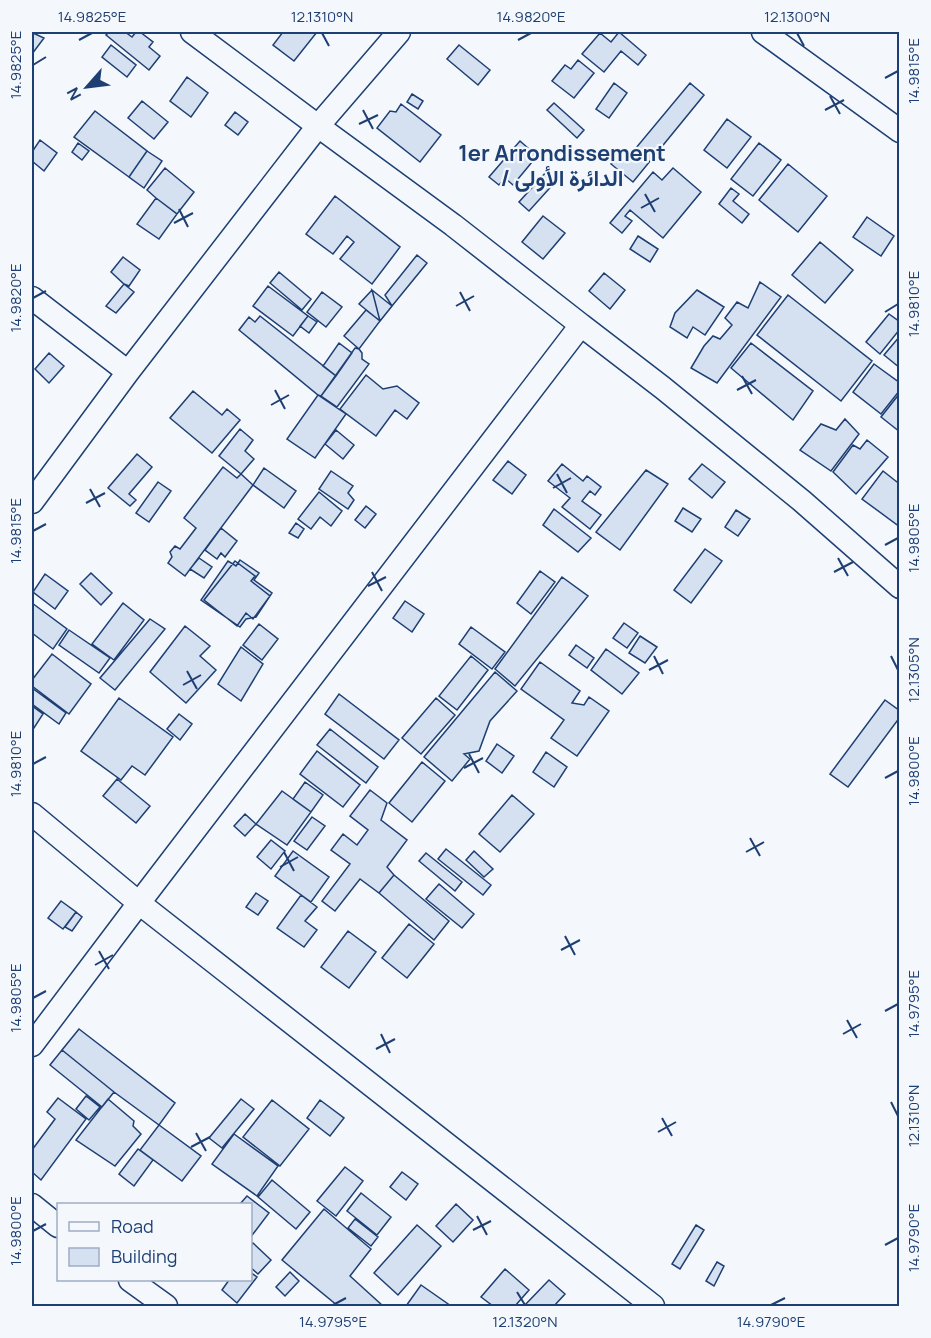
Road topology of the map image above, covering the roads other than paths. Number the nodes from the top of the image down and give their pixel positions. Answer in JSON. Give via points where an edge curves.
{"nodes":[{"id":1,"x":192,"y":32,"type":"edge"},
{"id":2,"x":399,"y":32,"type":"edge"},
{"id":3,"x":763,"y":32,"type":"edge"},
{"id":4,"x":318,"y":126,"type":"junction"},
{"id":5,"x":900,"y":131,"type":"edge"},
{"id":6,"x":32,"y":298,"type":"edge"},
{"id":7,"x":580,"y":325,"type":"junction"},
{"id":8,"x":128,"y":372,"type":"junction"},
{"id":9,"x":32,"y":502,"type":"edge"},
{"id":10,"x":900,"y":587,"type":"edge"},
{"id":11,"x":32,"y":814,"type":"edge"},
{"id":12,"x":139,"y":903,"type":"junction"},
{"id":13,"x":32,"y":1045,"type":"edge"},
{"id":14,"x":32,"y":1205,"type":"edge"},
{"id":15,"x":57,"y":1225,"type":"edge"},
{"id":16,"x":131,"y":1281,"type":"edge"},
{"id":17,"x":166,"y":1306,"type":"edge"},
{"id":18,"x":653,"y":1306,"type":"edge"}],
"edges":[{"from":1,"to":4,"type":"street"},
{"from":2,"to":4,"type":"street"},
{"from":3,"to":5,"type":"street"},
{"from":4,"to":7,"type":"street"},
{"from":4,"to":8,"type":"street"},
{"from":6,"to":8,"type":"street"},
{"from":7,"to":10,"type":"street","via":[[802,501]]},
{"from":7,"to":12,"type":"street"},
{"from":8,"to":9,"type":"street"},
{"from":11,"to":12,"type":"street"},
{"from":12,"to":13,"type":"street"},
{"from":12,"to":18,"type":"street"},
{"from":14,"to":15,"type":"street"},
{"from":16,"to":17,"type":"street"}]}
